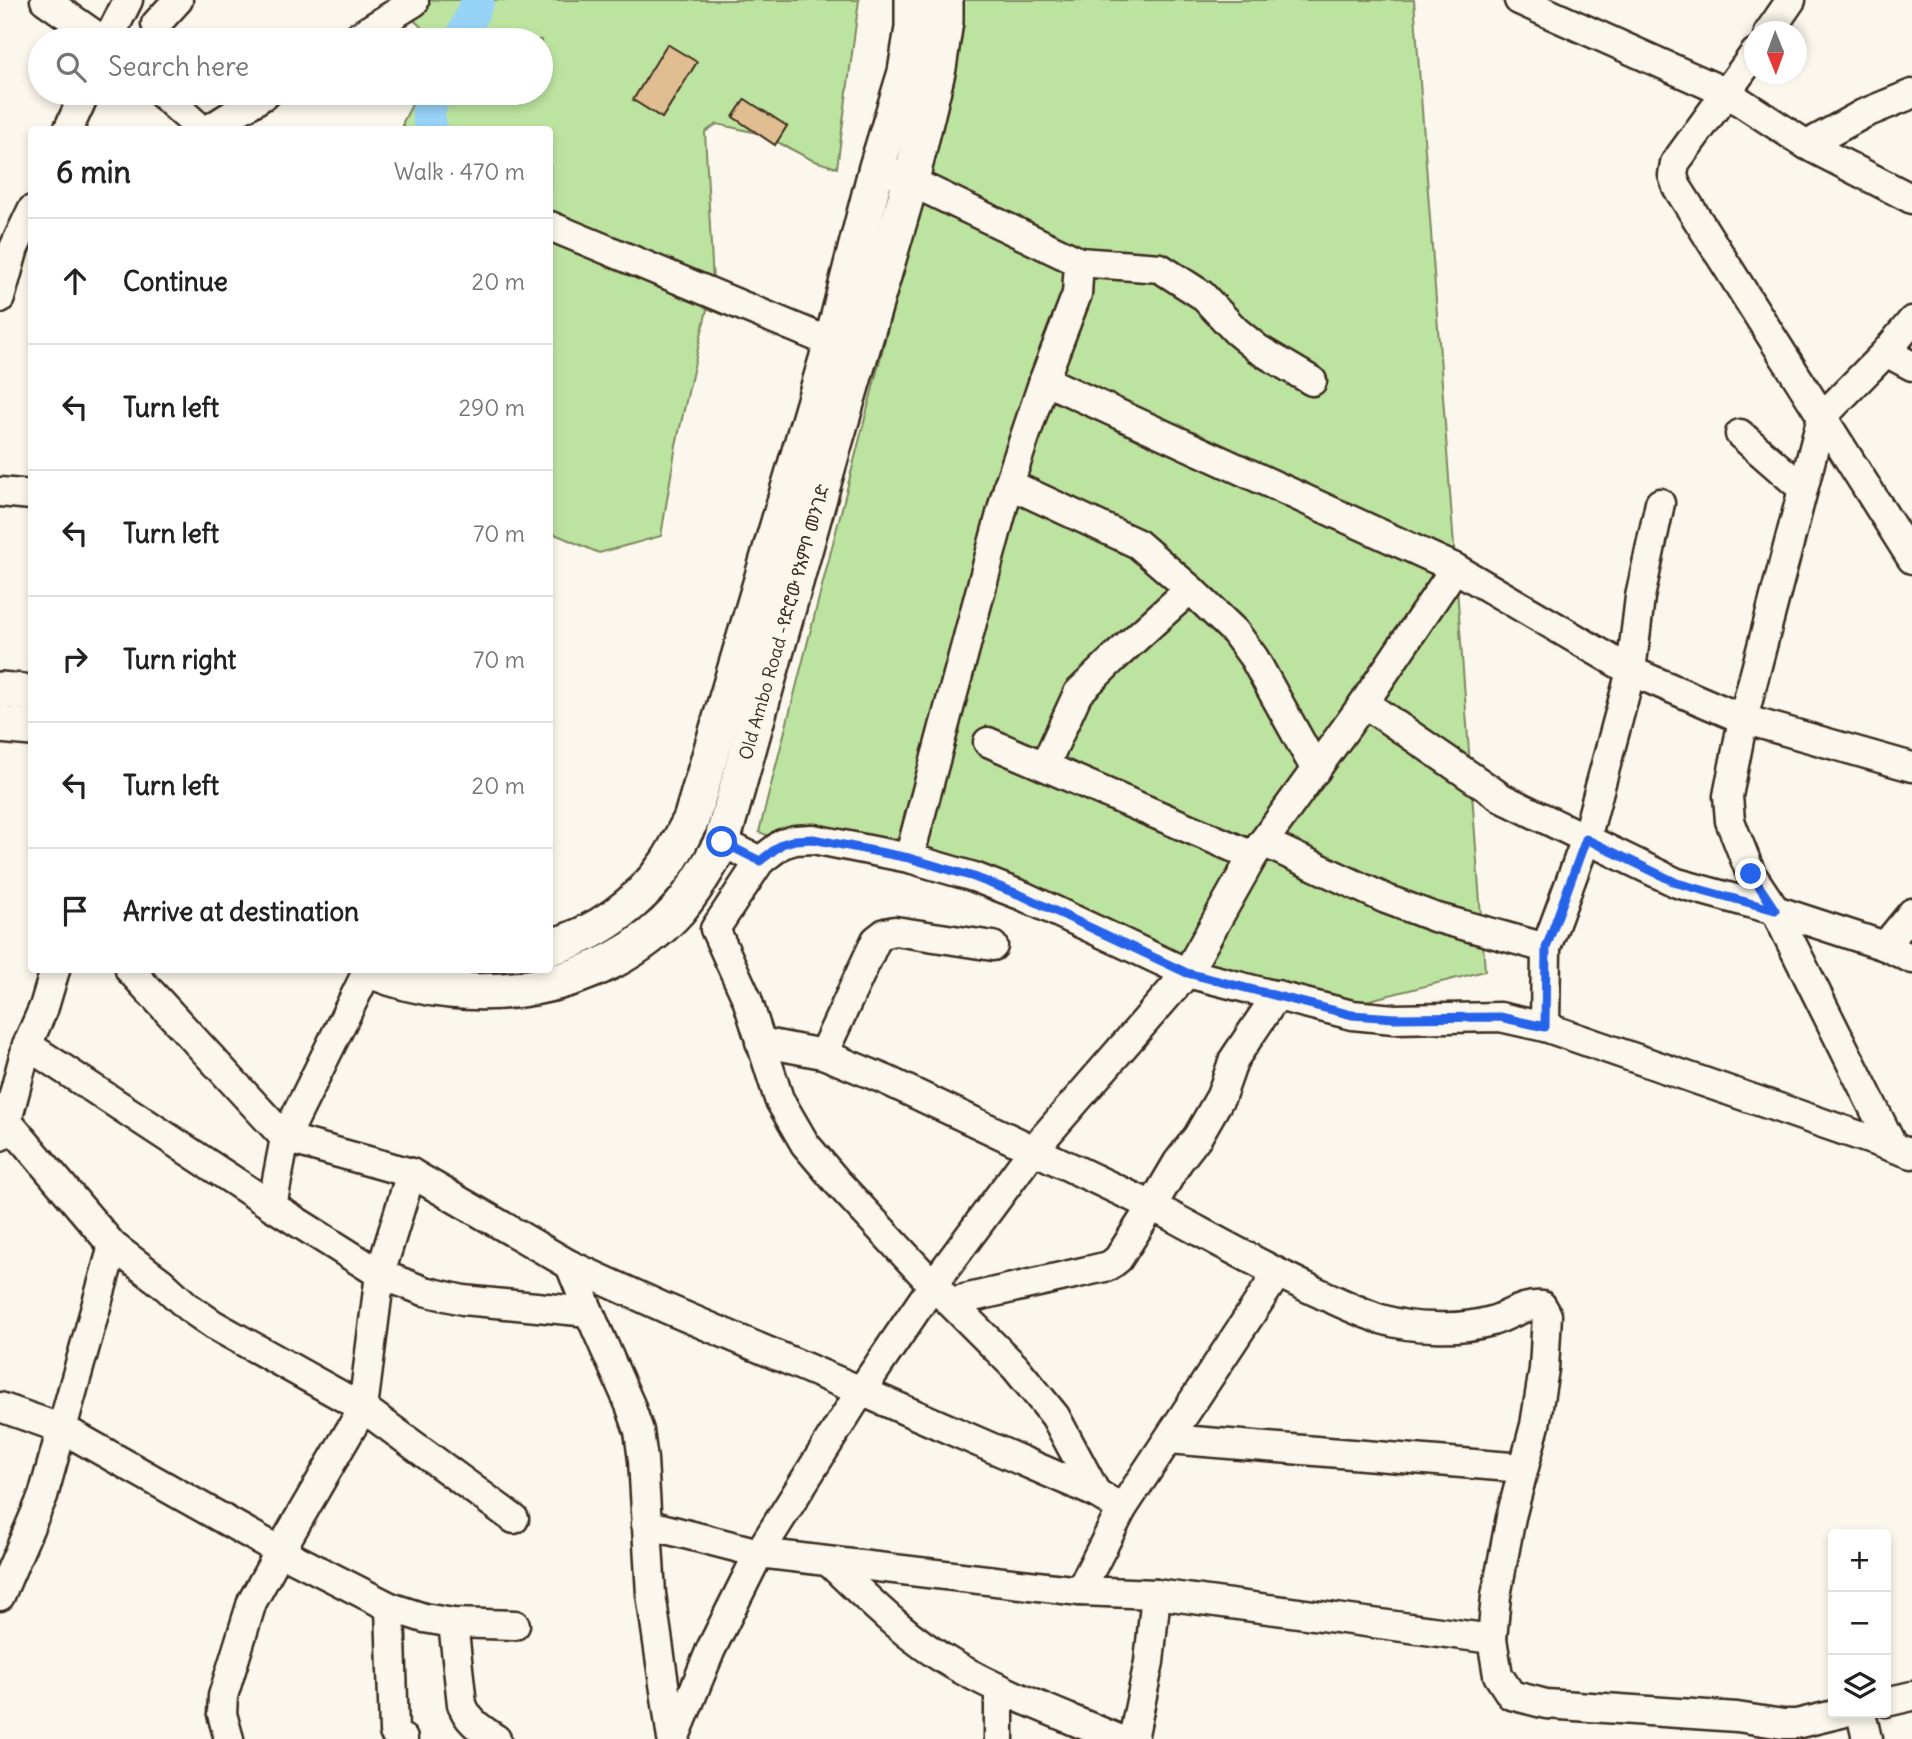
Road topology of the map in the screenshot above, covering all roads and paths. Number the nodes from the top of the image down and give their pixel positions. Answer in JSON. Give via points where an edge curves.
{"nodes":[{"id":1,"x":45,"y":0,"type":"edge"},
{"id":2,"x":128,"y":0,"type":"edge"},
{"id":3,"x":177,"y":0,"type":"edge"},
{"id":4,"x":913,"y":0,"type":"edge"},
{"id":5,"x":944,"y":0,"type":"edge"},
{"id":6,"x":1519,"y":0,"type":"edge"},
{"id":7,"x":1791,"y":0,"type":"edge"},
{"id":8,"x":414,"y":2,"type":"dead end"},
{"id":9,"x":1777,"y":21,"type":"edge"},
{"id":10,"x":156,"y":24,"type":"dead end"},
{"id":11,"x":85,"y":28,"type":"edge"},
{"id":12,"x":114,"y":28,"type":"edge"},
{"id":13,"x":372,"y":28,"type":"edge"},
{"id":14,"x":1744,"y":69,"type":"edge"},
{"id":15,"x":1727,"y":93,"type":"junction"},
{"id":16,"x":1912,"y":93,"type":"edge"},
{"id":17,"x":79,"y":105,"type":"edge"},
{"id":18,"x":174,"y":105,"type":"edge"},
{"id":19,"x":248,"y":105,"type":"edge"},
{"id":20,"x":70,"y":126,"type":"edge"},
{"id":21,"x":198,"y":126,"type":"edge"},
{"id":22,"x":214,"y":126,"type":"edge"},
{"id":23,"x":1808,"y":145,"type":"junction"},
{"id":24,"x":877,"y":167,"type":"junction"},
{"id":25,"x":911,"y":180,"type":"junction"},
{"id":26,"x":1912,"y":199,"type":"edge"},
{"id":27,"x":28,"y":219,"type":"edge"},
{"id":28,"x":553,"y":227,"type":"edge"},
{"id":29,"x":15,"y":248,"type":"edge"},
{"id":30,"x":1079,"y":262,"type":"junction"},
{"id":31,"x":0,"y":298,"type":"edge"},
{"id":32,"x":1912,"y":321,"type":"edge"},
{"id":33,"x":832,"y":342,"type":"junction"},
{"id":34,"x":1886,"y":352,"type":"junction"},
{"id":35,"x":1912,"y":366,"type":"edge"},
{"id":36,"x":1044,"y":380,"type":"junction"},
{"id":37,"x":1312,"y":381,"type":"dead end"},
{"id":38,"x":1822,"y":417,"type":"junction"},
{"id":39,"x":1740,"y":434,"type":"dead end"},
{"id":40,"x":1009,"y":484,"type":"junction"},
{"id":41,"x":1803,"y":489,"type":"junction"},
{"id":42,"x":0,"y":492,"type":"edge"},
{"id":43,"x":28,"y":495,"type":"edge"},
{"id":44,"x":1660,"y":503,"type":"dead end"},
{"id":45,"x":1912,"y":559,"type":"edge"},
{"id":46,"x":1455,"y":568,"type":"junction"},
{"id":47,"x":1191,"y":589,"type":"junction"},
{"id":48,"x":1631,"y":671,"type":"junction"},
{"id":49,"x":0,"y":690,"type":"edge"},
{"id":50,"x":28,"y":693,"type":"edge"},
{"id":51,"x":1364,"y":703,"type":"junction"},
{"id":52,"x":1743,"y":719,"type":"junction"},
{"id":53,"x":0,"y":725,"type":"edge"},
{"id":54,"x":28,"y":728,"type":"edge"},
{"id":55,"x":988,"y":742,"type":"dead end"},
{"id":56,"x":1045,"y":765,"type":"junction"},
{"id":57,"x":1912,"y":767,"type":"edge"},
{"id":58,"x":1317,"y":770,"type":"junction"},
{"id":59,"x":1586,"y":839,"type":"junction"},
{"id":60,"x":722,"y":842,"type":"junction"},
{"id":61,"x":1258,"y":849,"type":"junction"},
{"id":62,"x":909,"y":858,"type":"junction"},
{"id":63,"x":760,"y":861,"type":"junction"},
{"id":64,"x":1775,"y":910,"type":"junction"},
{"id":65,"x":1912,"y":913,"type":"edge"},
{"id":66,"x":553,"y":946,"type":"edge"},
{"id":67,"x":993,"y":946,"type":"dead end"},
{"id":68,"x":1885,"y":946,"type":"junction"},
{"id":69,"x":1546,"y":948,"type":"junction"},
{"id":70,"x":1912,"y":959,"type":"edge"},
{"id":71,"x":54,"y":973,"type":"edge"},
{"id":72,"x":133,"y":973,"type":"edge"},
{"id":73,"x":368,"y":973,"type":"edge"},
{"id":74,"x":378,"y":973,"type":"edge"},
{"id":75,"x":1187,"y":973,"type":"junction"},
{"id":76,"x":488,"y":980,"type":"edge"},
{"id":77,"x":1277,"y":995,"type":"junction"},
{"id":78,"x":1545,"y":1027,"type":"junction"},
{"id":79,"x":760,"y":1042,"type":"junction"},
{"id":80,"x":27,"y":1045,"type":"junction"},
{"id":81,"x":823,"y":1054,"type":"junction"},
{"id":82,"x":2,"y":1125,"type":"edge"},
{"id":83,"x":285,"y":1138,"type":"junction"},
{"id":84,"x":1034,"y":1149,"type":"junction"},
{"id":85,"x":1902,"y":1149,"type":"edge"},
{"id":86,"x":411,"y":1173,"type":"junction"},
{"id":87,"x":272,"y":1206,"type":"junction"},
{"id":88,"x":1152,"y":1206,"type":"junction"},
{"id":89,"x":113,"y":1246,"type":"junction"},
{"id":90,"x":570,"y":1265,"type":"junction"},
{"id":91,"x":380,"y":1274,"type":"junction"},
{"id":92,"x":1277,"y":1274,"type":"junction"},
{"id":93,"x":942,"y":1294,"type":"junction"},
{"id":94,"x":589,"y":1312,"type":"junction"},
{"id":95,"x":861,"y":1391,"type":"junction"},
{"id":96,"x":0,"y":1407,"type":"edge"},
{"id":97,"x":363,"y":1408,"type":"junction"},
{"id":98,"x":62,"y":1429,"type":"junction"},
{"id":99,"x":1169,"y":1439,"type":"junction"},
{"id":100,"x":1523,"y":1468,"type":"junction"},
{"id":101,"x":1096,"y":1493,"type":"junction"},
{"id":102,"x":1122,"y":1509,"type":"junction"},
{"id":103,"x":514,"y":1519,"type":"dead end"},
{"id":104,"x":646,"y":1524,"type":"junction"},
{"id":105,"x":279,"y":1551,"type":"junction"},
{"id":106,"x":759,"y":1553,"type":"junction"},
{"id":107,"x":829,"y":1562,"type":"junction"},
{"id":108,"x":1080,"y":1591,"type":"junction"},
{"id":109,"x":1156,"y":1594,"type":"junction"},
{"id":110,"x":0,"y":1596,"type":"edge"},
{"id":111,"x":390,"y":1607,"type":"junction"},
{"id":112,"x":453,"y":1623,"type":"junction"},
{"id":113,"x":515,"y":1625,"type":"dead end"},
{"id":114,"x":1492,"y":1639,"type":"junction"},
{"id":115,"x":999,"y":1688,"type":"junction"},
{"id":116,"x":1912,"y":1696,"type":"edge"},
{"id":117,"x":1891,"y":1701,"type":"edge"},
{"id":118,"x":1828,"y":1716,"type":"edge"},
{"id":119,"x":1862,"y":1718,"type":"edge"},
{"id":120,"x":481,"y":1736,"type":"edge"},
{"id":121,"x":229,"y":1739,"type":"edge"},
{"id":122,"x":403,"y":1739,"type":"edge"},
{"id":123,"x":673,"y":1739,"type":"edge"},
{"id":124,"x":999,"y":1739,"type":"edge"},
{"id":125,"x":1118,"y":1739,"type":"edge"},
{"id":126,"x":1133,"y":1739,"type":"edge"},
{"id":127,"x":1867,"y":1739,"type":"edge"}],
"edges":[{"from":1,"to":11,"type":"street"},
{"from":2,"to":12,"type":"street"},
{"from":3,"to":10,"type":"street"},
{"from":4,"to":24,"type":"main road","name":"Old Ambo Road -የድሮው የአምቦ መንገድ","via":[[906,72]]},
{"from":5,"to":25,"type":"main road","name":"Old Ambo Road -የድሮው የአምቦ መንገድ","via":[[938,68]]},
{"from":6,"to":15,"type":"street"},
{"from":7,"to":9,"type":"street"},
{"from":8,"to":13,"type":"street"},
{"from":14,"to":15,"type":"street"},
{"from":15,"to":23,"type":"street"},
{"from":15,"to":38,"type":"street","via":[[1675,163],[1673,176]]},
{"from":16,"to":23,"type":"street"},
{"from":17,"to":20,"type":"street"},
{"from":18,"to":21,"type":"street"},
{"from":19,"to":22,"type":"street"},
{"from":23,"to":26,"type":"street"},
{"from":24,"to":25,"type":"street"},
{"from":24,"to":33,"type":"main road","name":"Old Ambo Road -የድሮው የአምቦ መንገድ"},
{"from":25,"to":30,"type":"street"},
{"from":25,"to":60,"type":"main road","name":"Old Ambo Road -የድሮው የአምቦ መንገድ"},
{"from":27,"to":29,"type":"street"},
{"from":28,"to":33,"type":"street"},
{"from":29,"to":31,"type":"street"},
{"from":30,"to":36,"type":"street","via":[[1077,293]]},
{"from":30,"to":37,"type":"street","via":[[1160,268],[1202,295],[1258,349]]},
{"from":32,"to":34,"type":"street"},
{"from":33,"to":66,"type":"main road","name":"Old Ambo Road -የድሮው የአምቦ መንገድ","via":[[691,820],[667,863],[640,895],[587,933]]},
{"from":34,"to":35,"type":"street"},
{"from":34,"to":38,"type":"street"},
{"from":36,"to":40,"type":"street"},
{"from":36,"to":46,"type":"street"},
{"from":38,"to":41,"type":"street"},
{"from":38,"to":45,"type":"street"},
{"from":39,"to":41,"type":"street"},
{"from":40,"to":47,"type":"street","via":[[1138,544]]},
{"from":40,"to":62,"type":"street"},
{"from":41,"to":52,"type":"street"},
{"from":42,"to":43,"type":"street"},
{"from":44,"to":48,"type":"street","via":[[1640,597]]},
{"from":46,"to":48,"type":"street"},
{"from":46,"to":51,"type":"street"},
{"from":47,"to":56,"type":"street","via":[[1079,693]]},
{"from":47,"to":58,"type":"street","via":[[1254,658]]},
{"from":48,"to":52,"type":"street"},
{"from":48,"to":59,"type":"street"},
{"from":49,"to":50,"type":"main road"},
{"from":51,"to":58,"type":"street"},
{"from":51,"to":59,"type":"street","via":[[1502,798]]},
{"from":52,"to":57,"type":"street"},
{"from":52,"to":64,"type":"street","via":[[1728,796],[1730,821],[1751,874]]},
{"from":53,"to":54,"type":"main road"},
{"from":55,"to":56,"type":"street"},
{"from":56,"to":61,"type":"street"},
{"from":58,"to":61,"type":"street"},
{"from":59,"to":64,"type":"street","via":[[1677,883]]},
{"from":59,"to":69,"type":"street"},
{"from":60,"to":63,"type":"street"},
{"from":60,"to":76,"type":"main road","name":"Old Ambo Road -የድሮው የአምቦ መንገድ","via":[[677,910],[623,955],[563,981],[520,990]]},
{"from":61,"to":69,"type":"street","via":[[1434,917]]},
{"from":61,"to":75,"type":"street"},
{"from":62,"to":63,"type":"street","via":[[813,839],[782,844]]},
{"from":62,"to":75,"type":"street","via":[[1023,896]]},
{"from":63,"to":79,"type":"street","via":[[715,929],[747,999]]},
{"from":64,"to":68,"type":"street"},
{"from":64,"to":85,"type":"street"},
{"from":65,"to":68,"type":"street"},
{"from":67,"to":81,"type":"street","via":[[885,933],[876,940]]},
{"from":68,"to":70,"type":"street"},
{"from":69,"to":78,"type":"street"},
{"from":71,"to":80,"type":"street"},
{"from":72,"to":83,"type":"street"},
{"from":73,"to":83,"type":"street"},
{"from":74,"to":76,"type":"main road","name":"Old Ambo Road -የድሮው የአምቦ መንገድ","via":[[450,991]]},
{"from":75,"to":77,"type":"street"},
{"from":75,"to":84,"type":"street"},
{"from":77,"to":78,"type":"street","via":[[1352,1015],[1500,1017]]},
{"from":77,"to":88,"type":"street","via":[[1234,1059],[1221,1096]]},
{"from":78,"to":85,"type":"street"},
{"from":79,"to":81,"type":"street"},
{"from":79,"to":93,"type":"street","via":[[779,1099],[804,1144]]},
{"from":80,"to":82,"type":"street"},
{"from":80,"to":87,"type":"street"},
{"from":81,"to":84,"type":"street"},
{"from":82,"to":89,"type":"street"},
{"from":83,"to":86,"type":"street"},
{"from":83,"to":87,"type":"street"},
{"from":84,"to":88,"type":"street"},
{"from":84,"to":93,"type":"street"},
{"from":86,"to":90,"type":"street"},
{"from":86,"to":91,"type":"street"},
{"from":87,"to":91,"type":"street"},
{"from":88,"to":92,"type":"street"},
{"from":88,"to":93,"type":"street","via":[[1109,1266]]},
{"from":89,"to":97,"type":"street","via":[[214,1325]]},
{"from":89,"to":98,"type":"street"},
{"from":90,"to":94,"type":"street"},
{"from":90,"to":95,"type":"street"},
{"from":91,"to":94,"type":"street","via":[[463,1300]]},
{"from":91,"to":97,"type":"street"},
{"from":92,"to":99,"type":"street"},
{"from":92,"to":100,"type":"street","via":[[1378,1320],[1397,1324],[1461,1326],[1542,1306],[1547,1315],[1544,1369]]},
{"from":93,"to":95,"type":"street"},
{"from":93,"to":101,"type":"street","via":[[1015,1367],[1055,1416]]},
{"from":94,"to":104,"type":"street","via":[[639,1431]]},
{"from":95,"to":101,"type":"street"},
{"from":95,"to":106,"type":"street"},
{"from":96,"to":98,"type":"street"},
{"from":97,"to":103,"type":"street"},
{"from":97,"to":105,"type":"street"},
{"from":98,"to":105,"type":"street"},
{"from":98,"to":110,"type":"street","via":[[43,1496]]},
{"from":99,"to":100,"type":"street"},
{"from":99,"to":102,"type":"street"},
{"from":100,"to":114,"type":"street","via":[[1496,1596]]},
{"from":101,"to":102,"type":"street"},
{"from":102,"to":108,"type":"street"},
{"from":104,"to":106,"type":"street"},
{"from":104,"to":123,"type":"street","via":[[651,1594]]},
{"from":105,"to":111,"type":"street"},
{"from":105,"to":121,"type":"street","via":[[252,1602],[223,1696]]},
{"from":106,"to":107,"type":"street"},
{"from":106,"to":123,"type":"street"},
{"from":107,"to":108,"type":"street"},
{"from":107,"to":115,"type":"street","via":[[893,1623],[950,1663]]},
{"from":108,"to":109,"type":"street"},
{"from":109,"to":114,"type":"street"},
{"from":109,"to":126,"type":"street","via":[[1149,1662]]},
{"from":111,"to":112,"type":"street"},
{"from":111,"to":122,"type":"street","via":[[394,1732]]},
{"from":112,"to":113,"type":"street"},
{"from":112,"to":120,"type":"street","via":[[462,1704]]},
{"from":114,"to":118,"type":"street","via":[[1498,1675],[1511,1695],[1546,1704],[1783,1724]]},
{"from":115,"to":124,"type":"street"},
{"from":115,"to":125,"type":"street"},
{"from":116,"to":117,"type":"street"},
{"from":119,"to":127,"type":"street"}]}
